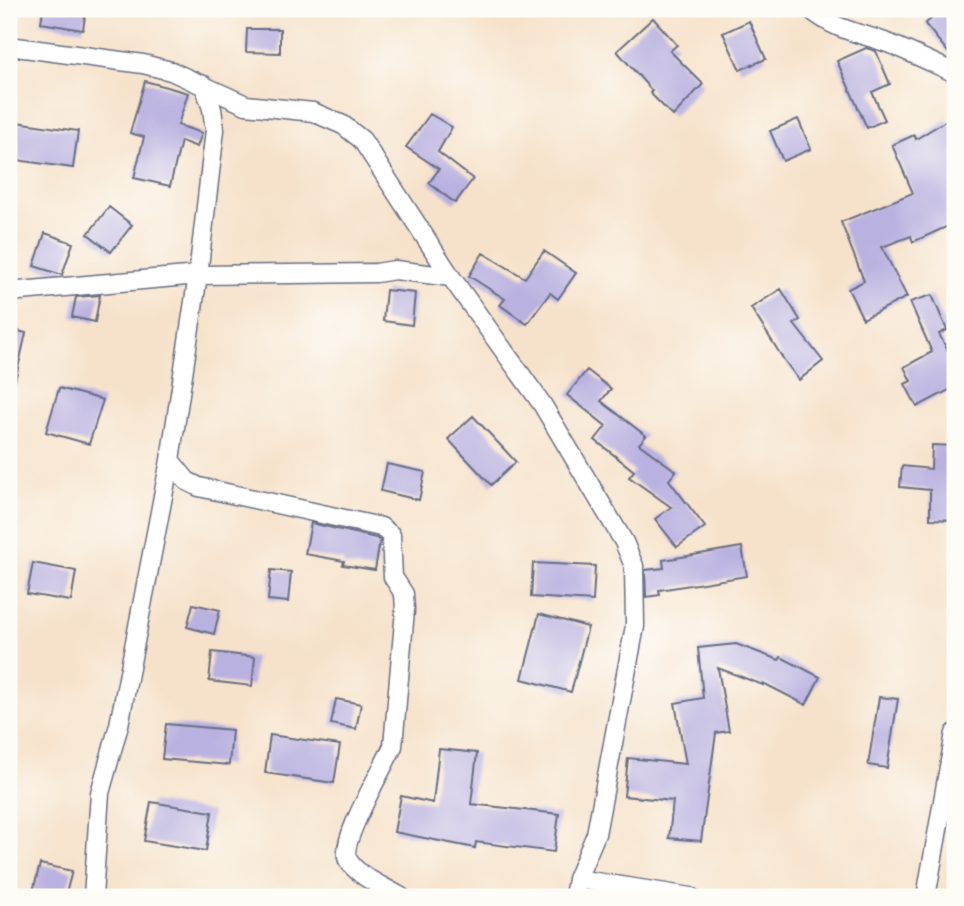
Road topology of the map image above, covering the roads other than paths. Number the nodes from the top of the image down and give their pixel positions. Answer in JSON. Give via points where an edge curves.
{"nodes":[{"id":1,"x":810,"y":9,"type":"edge"},
{"id":2,"x":9,"y":46,"type":"edge"},
{"id":3,"x":955,"y":73,"type":"edge"},
{"id":4,"x":204,"y":85,"type":"junction"},
{"id":5,"x":198,"y":275,"type":"junction"},
{"id":6,"x":451,"y":277,"type":"junction"},
{"id":7,"x":9,"y":292,"type":"edge"},
{"id":8,"x":170,"y":460,"type":"junction"},
{"id":9,"x":955,"y":733,"type":"edge"},
{"id":10,"x":576,"y":888,"type":"edge"},
{"id":11,"x":93,"y":897,"type":"edge"},
{"id":12,"x":401,"y":897,"type":"edge"},
{"id":13,"x":691,"y":897,"type":"edge"},
{"id":14,"x":926,"y":897,"type":"edge"}],
"edges":[{"from":1,"to":3,"type":"street","via":[[849,33]]},
{"from":2,"to":4,"type":"street","via":[[143,64]]},
{"from":4,"to":5,"type":"street","via":[[215,130]]},
{"from":4,"to":6,"type":"street","via":[[246,105],[313,112],[343,125],[362,140]]},
{"from":5,"to":6,"type":"street","via":[[395,270]]},
{"from":5,"to":7,"type":"street"},
{"from":5,"to":8,"type":"street"},
{"from":6,"to":10,"type":"street","via":[[542,404],[634,566],[635,626],[596,834]]},
{"from":8,"to":11,"type":"street","via":[[120,725],[100,793]]},
{"from":8,"to":12,"type":"street","via":[[187,481],[200,487],[381,527],[391,535],[393,577],[404,594],[405,610],[393,746],[368,795],[346,857],[354,868]]},
{"from":9,"to":14,"type":"street"},
{"from":10,"to":13,"type":"street"}]}
